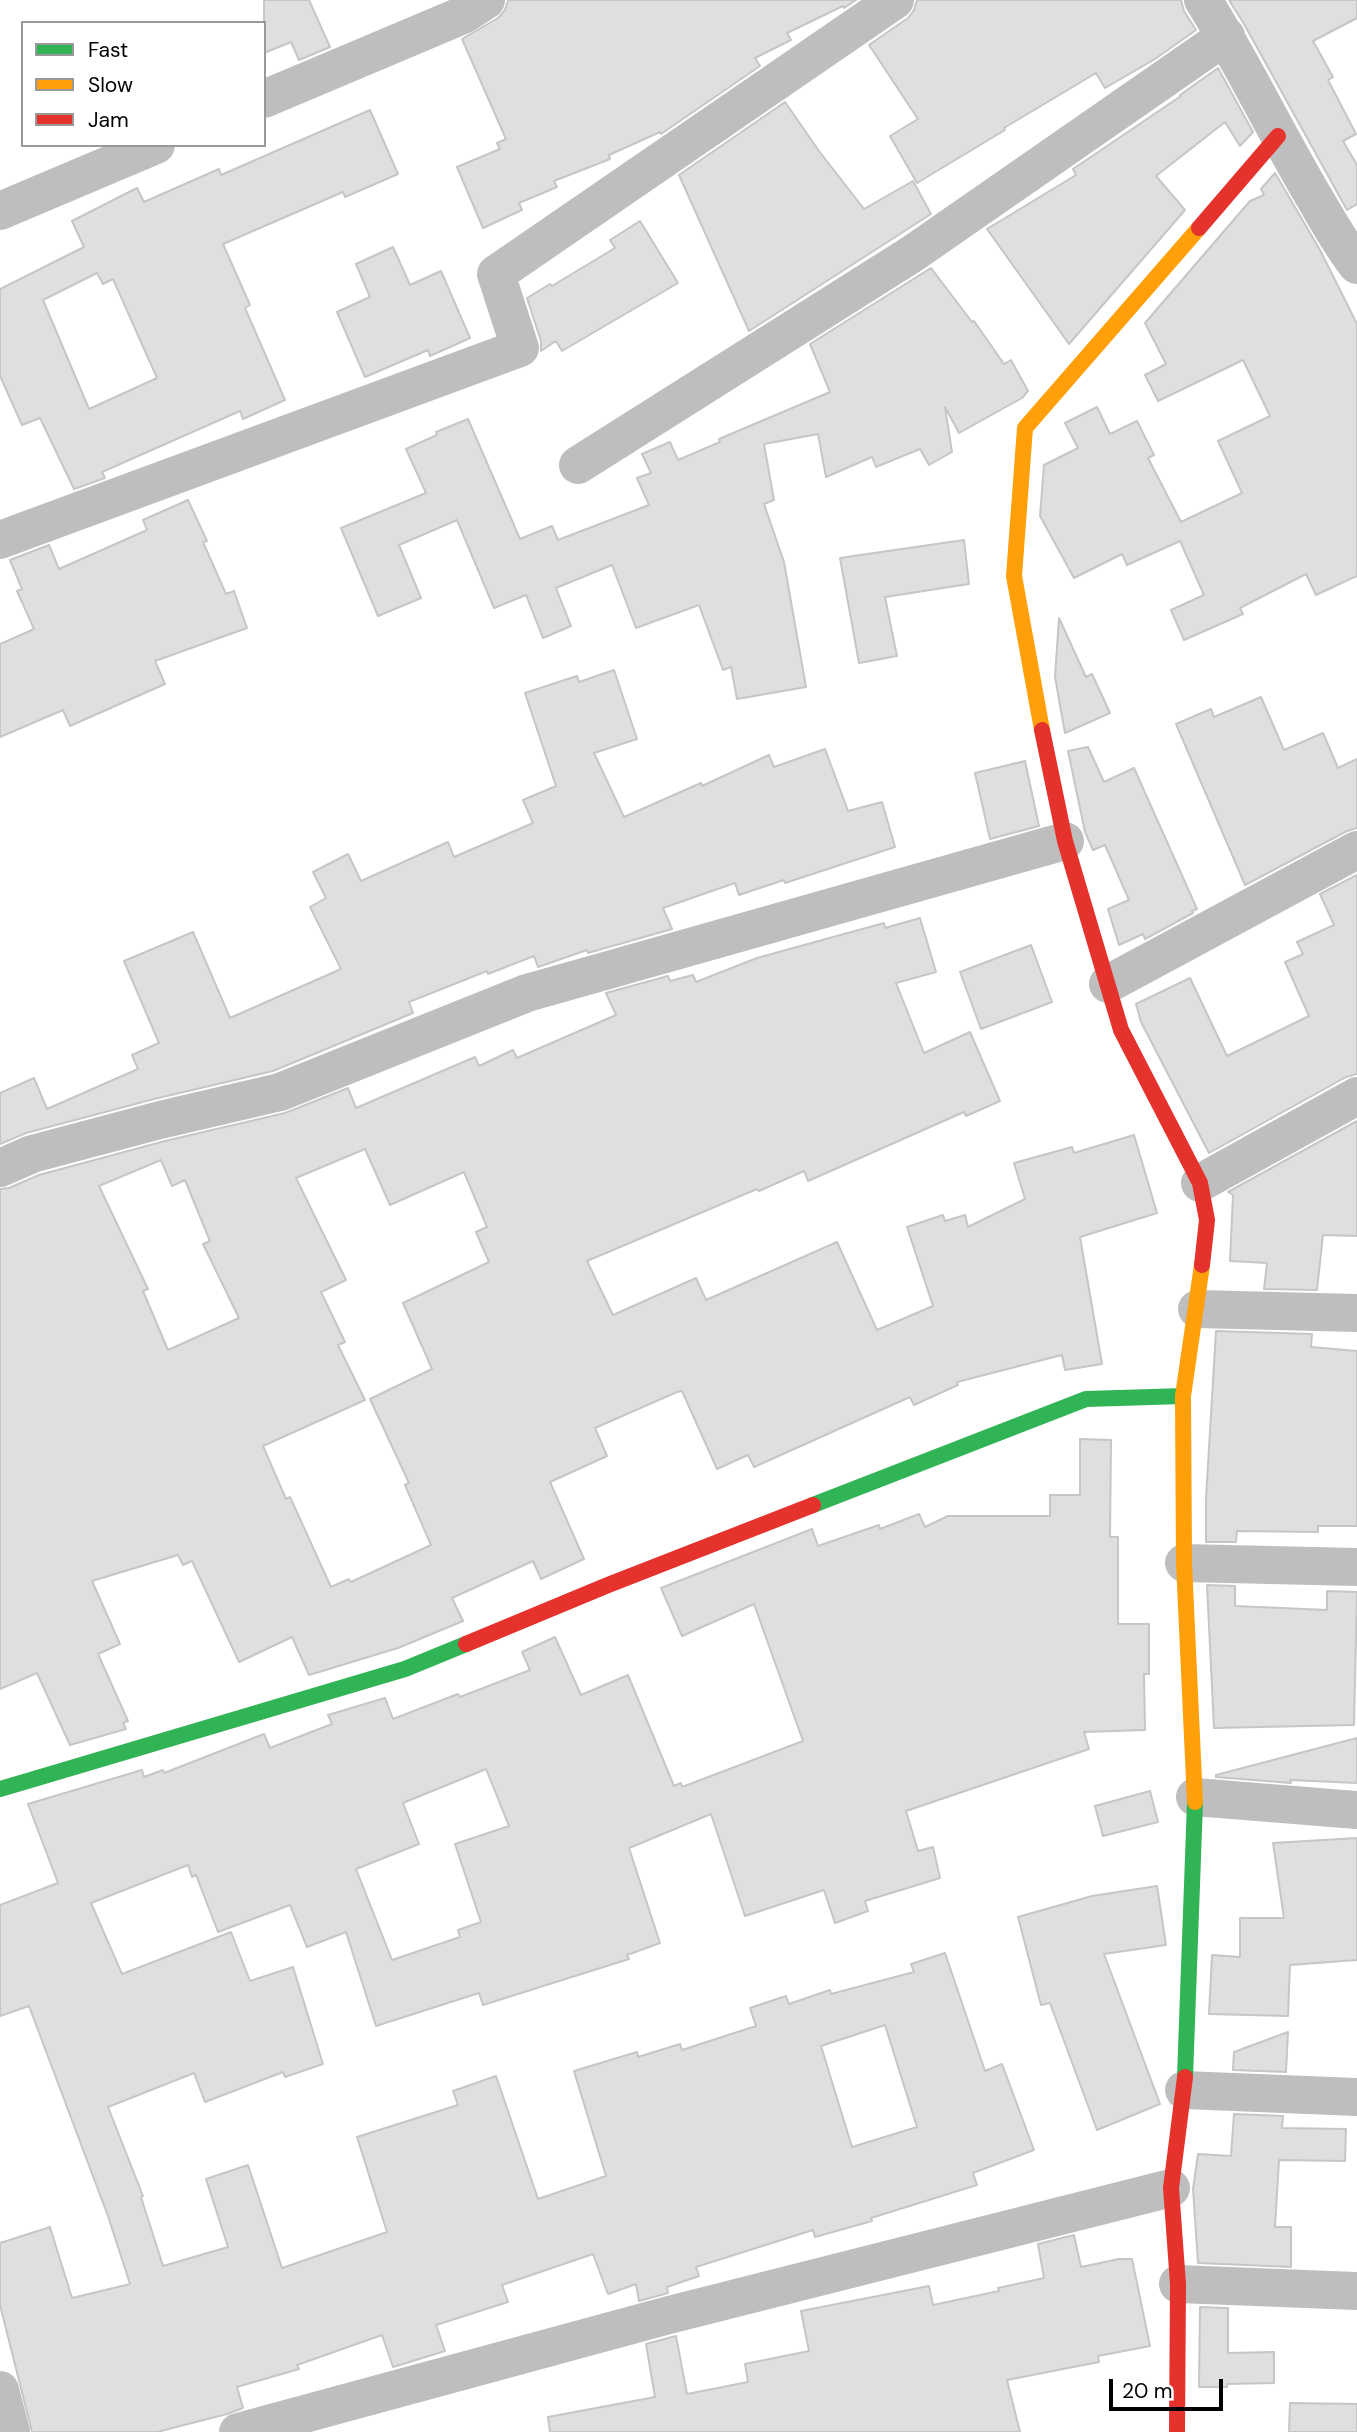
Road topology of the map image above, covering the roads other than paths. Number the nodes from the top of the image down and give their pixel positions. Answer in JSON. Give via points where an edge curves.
{"nodes":[{"id":1,"x":486,"y":0,"type":"edge"},
{"id":2,"x":895,"y":0,"type":"edge"},
{"id":3,"x":1203,"y":0,"type":"edge"},
{"id":4,"x":1226,"y":36,"type":"junction"},
{"id":5,"x":266,"y":98,"type":"edge"},
{"id":6,"x":1278,"y":136,"type":"junction"},
{"id":7,"x":151,"y":147,"type":"edge"},
{"id":8,"x":0,"y":211,"type":"edge"},
{"id":9,"x":1352,"y":251,"type":"edge"},
{"id":10,"x":578,"y":465,"type":"dead end"},
{"id":11,"x":0,"y":540,"type":"edge"},
{"id":12,"x":1065,"y":841,"type":"junction"},
{"id":13,"x":1357,"y":850,"type":"edge"},
{"id":14,"x":1108,"y":984,"type":"junction"},
{"id":15,"x":1357,"y":1096,"type":"edge"},
{"id":16,"x":0,"y":1168,"type":"edge"},
{"id":17,"x":1200,"y":1183,"type":"junction"},
{"id":18,"x":1197,"y":1309,"type":"junction"},
{"id":19,"x":1357,"y":1313,"type":"edge"},
{"id":20,"x":1183,"y":1396,"type":"junction"},
{"id":21,"x":1184,"y":1563,"type":"junction"},
{"id":22,"x":1357,"y":1567,"type":"edge"},
{"id":23,"x":0,"y":1789,"type":"edge"},
{"id":24,"x":1195,"y":1797,"type":"junction"},
{"id":25,"x":1357,"y":1810,"type":"edge"},
{"id":26,"x":1184,"y":2090,"type":"junction"},
{"id":27,"x":1357,"y":2097,"type":"edge"},
{"id":28,"x":1171,"y":2188,"type":"junction"},
{"id":29,"x":1178,"y":2284,"type":"junction"},
{"id":30,"x":1357,"y":2291,"type":"edge"},
{"id":31,"x":0,"y":2390,"type":"edge"},
{"id":32,"x":11,"y":2432,"type":"edge"},
{"id":33,"x":238,"y":2432,"type":"edge"},
{"id":34,"x":1177,"y":2432,"type":"edge"}],
"edges":[{"from":1,"to":5,"type":"street","via":[[463,15]]},
{"from":2,"to":11,"type":"street","via":[[496,274],[520,348]]},
{"from":3,"to":4,"type":"street"},
{"from":4,"to":6,"type":"street"},
{"from":4,"to":10,"type":"street","via":[[912,254]]},
{"from":6,"to":9,"type":"street"},
{"from":6,"to":12,"type":"street","via":[[1025,428],[1014,576]]},
{"from":7,"to":8,"type":"street"},
{"from":12,"to":14,"type":"street"},
{"from":12,"to":16,"type":"street","via":[[527,993],[280,1092],[32,1154]]},
{"from":13,"to":14,"type":"street"},
{"from":14,"to":17,"type":"street","via":[[1121,1030]]},
{"from":15,"to":17,"type":"street"},
{"from":17,"to":18,"type":"street","via":[[1207,1220]]},
{"from":18,"to":19,"type":"street"},
{"from":18,"to":20,"type":"street"},
{"from":20,"to":21,"type":"street"},
{"from":20,"to":23,"type":"street","via":[[1086,1399],[405,1669]]},
{"from":21,"to":22,"type":"street"},
{"from":21,"to":24,"type":"street"},
{"from":24,"to":25,"type":"street"},
{"from":24,"to":26,"type":"street"},
{"from":26,"to":27,"type":"street"},
{"from":26,"to":28,"type":"street"},
{"from":28,"to":29,"type":"street"},
{"from":28,"to":33,"type":"street","via":[[669,2315]]},
{"from":29,"to":30,"type":"street"},
{"from":29,"to":34,"type":"street"},
{"from":31,"to":32,"type":"street"}]}
